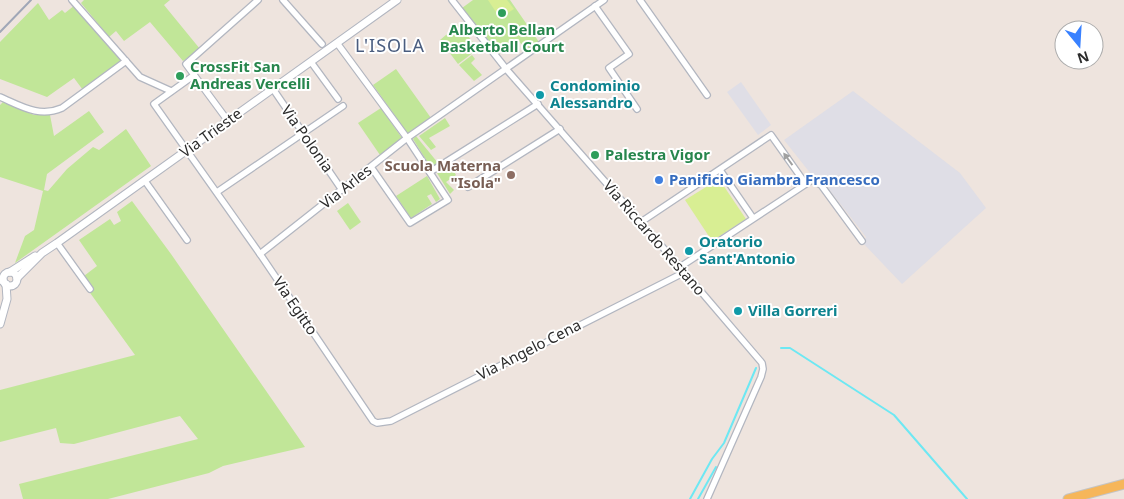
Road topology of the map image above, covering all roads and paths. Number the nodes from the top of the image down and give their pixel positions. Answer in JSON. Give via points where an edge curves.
{"nodes":[{"id":1,"x":72,"y":0,"type":"edge"},
{"id":2,"x":258,"y":0,"type":"edge"},
{"id":3,"x":283,"y":0,"type":"edge"},
{"id":4,"x":397,"y":0,"type":"edge"},
{"id":5,"x":452,"y":0,"type":"edge"},
{"id":6,"x":604,"y":0,"type":"edge"},
{"id":7,"x":640,"y":0,"type":"edge"},
{"id":8,"x":595,"y":6,"type":"junction"},
{"id":9,"x":337,"y":43,"type":"junction"},
{"id":10,"x":322,"y":44,"type":"dead end"},
{"id":11,"x":126,"y":61,"type":"junction"},
{"id":12,"x":311,"y":62,"type":"junction"},
{"id":13,"x":507,"y":70,"type":"junction"},
{"id":14,"x":193,"y":76,"type":"junction"},
{"id":15,"x":273,"y":89,"type":"junction"},
{"id":16,"x":171,"y":91,"type":"junction"},
{"id":17,"x":707,"y":95,"type":"dead end"},
{"id":18,"x":0,"y":97,"type":"edge"},
{"id":19,"x":338,"y":99,"type":"dead end"},
{"id":20,"x":538,"y":104,"type":"junction"},
{"id":21,"x":343,"y":106,"type":"dead end"},
{"id":22,"x":637,"y":109,"type":"dead end"},
{"id":23,"x":228,"y":120,"type":"junction"},
{"id":24,"x":560,"y":129,"type":"junction"},
{"id":25,"x":303,"y":133,"type":"junction"},
{"id":26,"x":407,"y":138,"type":"junction"},
{"id":27,"x":187,"y":150,"type":"junction"},
{"id":28,"x":371,"y":167,"type":"junction"},
{"id":29,"x":720,"y":170,"type":"junction"},
{"id":30,"x":430,"y":172,"type":"junction"},
{"id":31,"x":145,"y":181,"type":"junction"},
{"id":32,"x":805,"y":183,"type":"junction"},
{"id":33,"x":468,"y":187,"type":"dead end"},
{"id":34,"x":342,"y":190,"type":"junction"},
{"id":35,"x":217,"y":192,"type":"junction"},
{"id":36,"x":753,"y":218,"type":"junction"},
{"id":37,"x":641,"y":222,"type":"junction"},
{"id":38,"x":187,"y":240,"type":"dead end"},
{"id":39,"x":862,"y":241,"type":"dead end"},
{"id":40,"x":57,"y":243,"type":"junction"},
{"id":41,"x":42,"y":253,"type":"junction"},
{"id":42,"x":260,"y":254,"type":"junction"},
{"id":43,"x":683,"y":270,"type":"junction"},
{"id":44,"x":10,"y":272,"type":"junction"},
{"id":45,"x":16,"y":281,"type":"junction"},
{"id":46,"x":3,"y":282,"type":"edge"},
{"id":47,"x":90,"y":289,"type":"dead end"},
{"id":48,"x":6,"y":306,"type":"junction"},
{"id":49,"x":0,"y":324,"type":"edge"},
{"id":50,"x":373,"y":421,"type":"joint"},
{"id":51,"x":1124,"y":484,"type":"edge"},
{"id":52,"x":707,"y":499,"type":"edge"},
{"id":53,"x":1068,"y":499,"type":"edge"}],
"edges":[{"from":1,"to":11,"type":"street"},
{"from":2,"to":14,"type":"street","via":[[186,64]]},
{"from":3,"to":10,"type":"street"},
{"from":4,"to":9,"type":"street","name":"Via Trieste"},
{"from":5,"to":13,"type":"street","name":"Via Riccardo Restano"},
{"from":6,"to":8,"type":"street","name":"Via Arles"},
{"from":7,"to":17,"type":"street"},
{"from":8,"to":13,"type":"street","name":"Via Arles"},
{"from":8,"to":22,"type":"street","via":[[629,54],[609,68]]},
{"from":9,"to":12,"type":"street","name":"Via Trieste"},
{"from":9,"to":26,"type":"street"},
{"from":11,"to":16,"type":"street","via":[[140,77]]},
{"from":11,"to":18,"type":"street","via":[[55,111],[35,112]]},
{"from":12,"to":15,"type":"street","name":"Via Trieste"},
{"from":12,"to":19,"type":"street"},
{"from":13,"to":20,"type":"street","name":"Via Riccardo Restano"},
{"from":13,"to":26,"type":"street","name":"Via Arles"},
{"from":14,"to":16,"type":"street","name":"Via Egitto"},
{"from":14,"to":23,"type":"street"},
{"from":15,"to":23,"type":"street","name":"Via Trieste"},
{"from":15,"to":25,"type":"street","name":"Via Polonia"},
{"from":16,"to":27,"type":"street","name":"Via Egitto","via":[[154,104]]},
{"from":20,"to":24,"type":"street","name":"Via Riccardo Restano"},
{"from":20,"to":30,"type":"street"},
{"from":21,"to":25,"type":"street"},
{"from":23,"to":27,"type":"street","name":"Via Trieste"},
{"from":24,"to":33,"type":"street"},
{"from":24,"to":37,"type":"street","name":"Via Riccardo Restano"},
{"from":25,"to":34,"type":"street","name":"Via Polonia"},
{"from":25,"to":35,"type":"street"},
{"from":26,"to":28,"type":"street","name":"Via Arles"},
{"from":26,"to":30,"type":"street"},
{"from":27,"to":31,"type":"street","name":"Via Trieste"},
{"from":27,"to":35,"type":"street","name":"Via Egitto"},
{"from":28,"to":30,"type":"street","via":[[410,223],[448,200]]},
{"from":28,"to":34,"type":"street","name":"Via Arles"},
{"from":32,"to":29,"type":"street","one_way":true,"via":[[771,135]]},
{"from":29,"to":36,"type":"street"},
{"from":29,"to":37,"type":"street"},
{"from":31,"to":38,"type":"street"},
{"from":31,"to":40,"type":"street","name":"Via Trieste"},
{"from":32,"to":36,"type":"street","name":"Via Angelo Cena"},
{"from":32,"to":39,"type":"street","via":[[812,180],[822,186]]},
{"from":34,"to":42,"type":"street","name":"Via Arles"},
{"from":35,"to":42,"type":"street","name":"Via Egitto"},
{"from":36,"to":43,"type":"street","name":"Via Angelo Cena"},
{"from":37,"to":43,"type":"street","name":"Via Riccardo Restano"},
{"from":40,"to":41,"type":"street","name":"Via Trieste"},
{"from":40,"to":47,"type":"street"},
{"from":41,"to":44,"type":"street"},
{"from":41,"to":45,"type":"street"},
{"from":42,"to":50,"type":"street","name":"Via Egitto"},
{"from":43,"to":50,"type":"street","name":"Via Angelo Cena","via":[[391,421]]},
{"from":43,"to":52,"type":"street","name":"Via Riccardo Restano","via":[[762,363],[763,369]]},
{"from":44,"to":45,"type":"street","via":[[14,273]]},
{"from":44,"to":46,"type":"street"},
{"from":45,"to":46,"type":"street","via":[[11,285]]},
{"from":45,"to":48,"type":"street"},
{"from":46,"to":48,"type":"street","via":[[7,289]]},
{"from":48,"to":49,"type":"street"},
{"from":51,"to":53,"type":"main road"}]}
